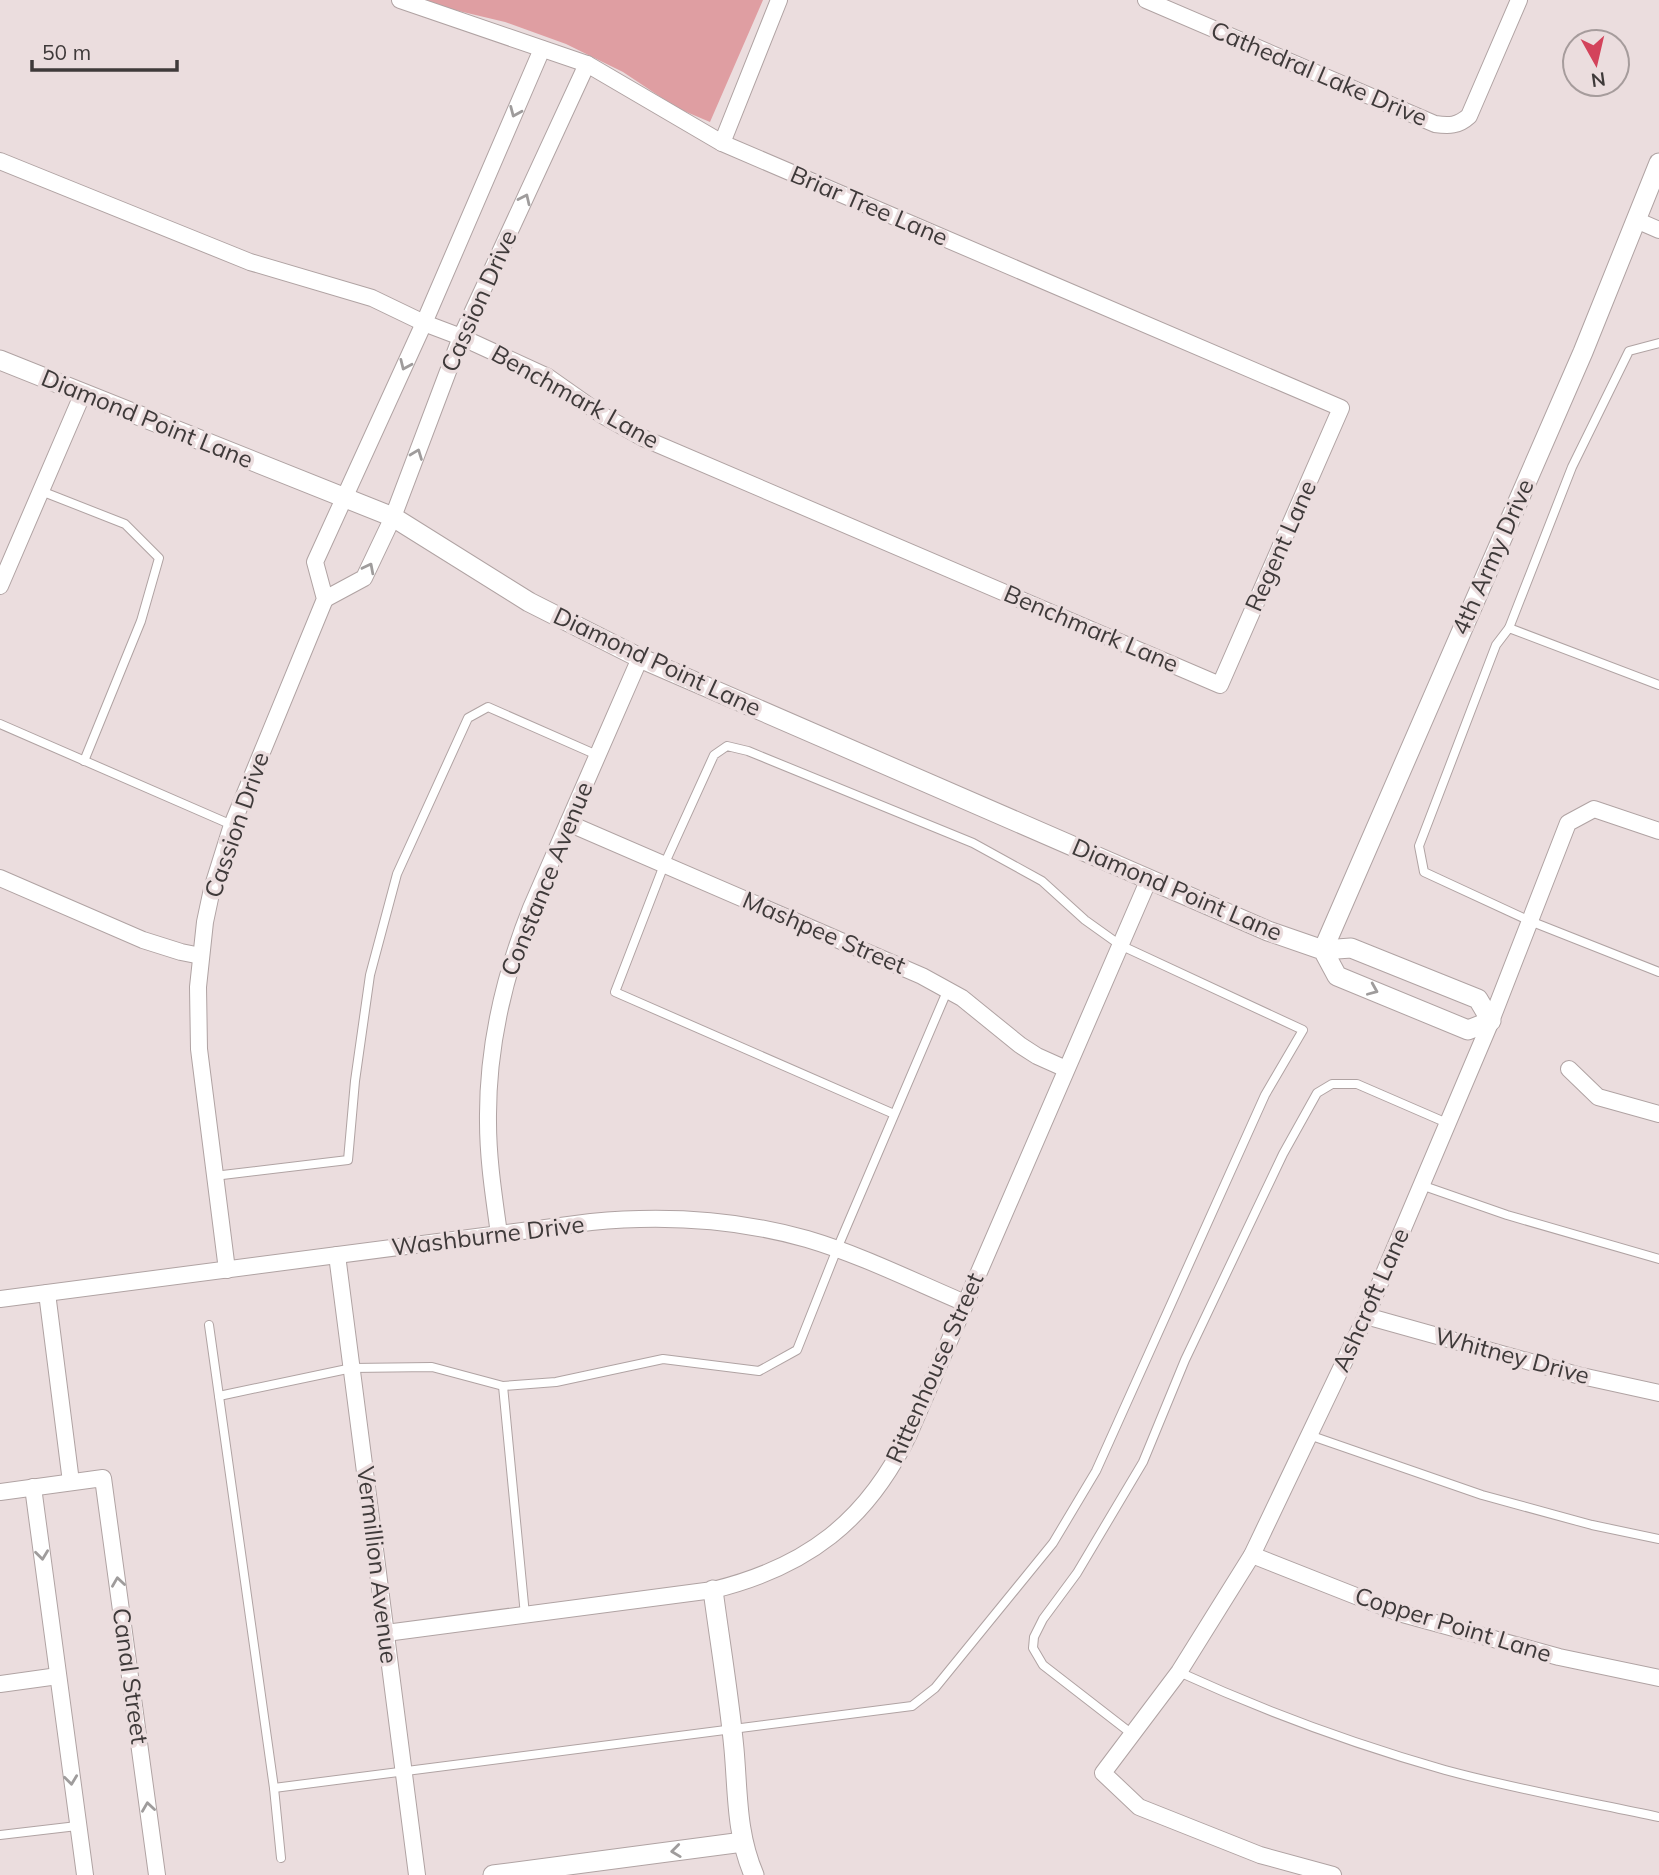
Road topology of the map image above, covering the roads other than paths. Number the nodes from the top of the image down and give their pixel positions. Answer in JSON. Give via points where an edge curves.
{"nodes":[{"id":1,"x":400,"y":0,"type":"edge"},
{"id":2,"x":779,"y":0,"type":"edge"},
{"id":3,"x":1146,"y":0,"type":"edge"},
{"id":4,"x":1519,"y":0,"type":"edge"},
{"id":5,"x":542,"y":49,"type":"junction"},
{"id":6,"x":587,"y":64,"type":"junction"},
{"id":7,"x":722,"y":143,"type":"junction"},
{"id":8,"x":0,"y":161,"type":"edge"},
{"id":9,"x":1659,"y":163,"type":"edge"},
{"id":10,"x":1636,"y":220,"type":"junction"},
{"id":11,"x":1659,"y":230,"type":"edge"},
{"id":12,"x":424,"y":323,"type":"junction"},
{"id":13,"x":461,"y":337,"type":"junction"},
{"id":14,"x":1659,"y":343,"type":"edge"},
{"id":15,"x":0,"y":360,"type":"edge"},
{"id":16,"x":83,"y":393,"type":"junction"},
{"id":17,"x":1341,"y":408,"type":"joint"},
{"id":18,"x":40,"y":491,"type":"junction"},
{"id":19,"x":345,"y":498,"type":"junction"},
{"id":20,"x":393,"y":517,"type":"junction"},
{"id":21,"x":4,"y":563,"type":"edge"},
{"id":22,"x":0,"y":586,"type":"edge"},
{"id":23,"x":325,"y":599,"type":"junction"},
{"id":24,"x":1509,"y":628,"type":"junction"},
{"id":25,"x":640,"y":658,"type":"junction"},
{"id":26,"x":1220,"y":685,"type":"joint"},
{"id":27,"x":1659,"y":685,"type":"edge"},
{"id":28,"x":0,"y":724,"type":"edge"},
{"id":29,"x":597,"y":755,"type":"junction"},
{"id":30,"x":84,"y":761,"type":"junction"},
{"id":31,"x":568,"y":823,"type":"junction"},
{"id":32,"x":232,"y":825,"type":"junction"},
{"id":33,"x":1659,"y":831,"type":"edge"},
{"id":34,"x":664,"y":864,"type":"junction"},
{"id":35,"x":0,"y":878,"type":"edge"},
{"id":36,"x":1149,"y":879,"type":"junction"},
{"id":37,"x":1530,"y":921,"type":"junction"},
{"id":38,"x":1119,"y":945,"type":"junction"},
{"id":39,"x":1323,"y":950,"type":"junction"},
{"id":40,"x":201,"y":956,"type":"junction"},
{"id":41,"x":1659,"y":972,"type":"edge"},
{"id":42,"x":948,"y":989,"type":"junction"},
{"id":43,"x":1491,"y":1021,"type":"junction"},
{"id":44,"x":1066,"y":1069,"type":"junction"},
{"id":45,"x":1569,"y":1069,"type":"dead end"},
{"id":46,"x":894,"y":1114,"type":"junction"},
{"id":47,"x":1659,"y":1114,"type":"edge"},
{"id":48,"x":1447,"y":1123,"type":"junction"},
{"id":49,"x":214,"y":1176,"type":"junction"},
{"id":50,"x":1421,"y":1185,"type":"junction"},
{"id":51,"x":499,"y":1234,"type":"junction"},
{"id":52,"x":837,"y":1249,"type":"junction"},
{"id":53,"x":337,"y":1255,"type":"junction"},
{"id":54,"x":1659,"y":1259,"type":"edge"},
{"id":55,"x":227,"y":1270,"type":"junction"},
{"id":56,"x":47,"y":1293,"type":"junction"},
{"id":57,"x":0,"y":1299,"type":"edge"},
{"id":58,"x":965,"y":1303,"type":"junction"},
{"id":59,"x":1366,"y":1316,"type":"junction"},
{"id":60,"x":209,"y":1325,"type":"dead end"},
{"id":61,"x":352,"y":1368,"type":"junction"},
{"id":62,"x":503,"y":1386,"type":"junction"},
{"id":63,"x":1659,"y":1393,"type":"edge"},
{"id":64,"x":219,"y":1396,"type":"junction"},
{"id":65,"x":1310,"y":1435,"type":"junction"},
{"id":66,"x":71,"y":1482,"type":"junction"},
{"id":67,"x":33,"y":1487,"type":"junction"},
{"id":68,"x":0,"y":1492,"type":"edge"},
{"id":69,"x":1659,"y":1539,"type":"edge"},
{"id":70,"x":1252,"y":1555,"type":"junction"},
{"id":71,"x":713,"y":1590,"type":"junction"},
{"id":72,"x":525,"y":1615,"type":"junction"},
{"id":73,"x":386,"y":1633,"type":"junction"},
{"id":74,"x":1179,"y":1672,"type":"junction"},
{"id":75,"x":58,"y":1676,"type":"junction"},
{"id":76,"x":1659,"y":1678,"type":"edge"},
{"id":77,"x":0,"y":1684,"type":"edge"},
{"id":78,"x":731,"y":1729,"type":"junction"},
{"id":79,"x":1132,"y":1734,"type":"junction"},
{"id":80,"x":404,"y":1772,"type":"junction"},
{"id":81,"x":274,"y":1788,"type":"junction"},
{"id":82,"x":1659,"y":1817,"type":"edge"},
{"id":83,"x":78,"y":1826,"type":"junction"},
{"id":84,"x":0,"y":1835,"type":"edge"},
{"id":85,"x":743,"y":1842,"type":"junction"},
{"id":86,"x":281,"y":1858,"type":"dead end"},
{"id":87,"x":85,"y":1875,"type":"edge"},
{"id":88,"x":157,"y":1875,"type":"edge"},
{"id":89,"x":417,"y":1875,"type":"edge"},
{"id":90,"x":493,"y":1875,"type":"edge"},
{"id":91,"x":754,"y":1875,"type":"edge"},
{"id":92,"x":1333,"y":1875,"type":"edge"}],
"edges":[{"from":1,"to":5,"type":"street","name":"Briar Tree Lane"},
{"from":2,"to":7,"type":"street"},
{"from":3,"to":4,"type":"street","name":"Cathedral Lake Drive","via":[[1435,124],[1454,126],[1469,116]]},
{"from":5,"to":6,"type":"street","name":"Briar Tree Lane"},
{"from":5,"to":12,"type":"street","name":"Cassion Drive","one_way":true},
{"from":6,"to":7,"type":"street","name":"Briar Tree Lane"},
{"from":13,"to":6,"type":"street","name":"Cassion Drive","one_way":true},
{"from":7,"to":17,"type":"street","name":"Briar Tree Lane"},
{"from":8,"to":12,"type":"street","name":"Benchmark Lane","via":[[250,262],[372,298]]},
{"from":9,"to":10,"type":"street","name":"4th Army Drive"},
{"from":10,"to":11,"type":"street"},
{"from":10,"to":39,"type":"street","name":"4th Army Drive"},
{"from":12,"to":13,"type":"street","name":"Benchmark Lane"},
{"from":12,"to":19,"type":"street","name":"Cassion Drive","one_way":true},
{"from":20,"to":13,"type":"street","name":"Cassion Drive","one_way":true},
{"from":13,"to":26,"type":"street","name":"Benchmark Lane","via":[[548,377],[643,438]]},
{"from":14,"to":24,"type":"lane","via":[[1629,351],[1572,467]]},
{"from":15,"to":16,"type":"street","name":"Diamond Point Lane"},
{"from":16,"to":18,"type":"street"},
{"from":16,"to":19,"type":"street","name":"Diamond Point Lane"},
{"from":17,"to":26,"type":"street","name":"Regent Lane"},
{"from":18,"to":21,"type":"street"},
{"from":18,"to":30,"type":"lane","via":[[125,524],[159,558],[141,621]]},
{"from":19,"to":20,"type":"street","name":"Diamond Point Lane"},
{"from":19,"to":23,"type":"street","name":"Cassion Drive","via":[[315,562]]},
{"from":23,"to":20,"type":"street","name":"Cassion Drive","one_way":true,"via":[[364,578]]},
{"from":20,"to":25,"type":"street","name":"Diamond Point Lane","via":[[528,602]]},
{"from":21,"to":22,"type":"street"},
{"from":23,"to":32,"type":"street","name":"Cassion Drive"},
{"from":24,"to":27,"type":"lane"},
{"from":24,"to":37,"type":"lane","via":[[1496,645],[1419,846],[1424,873]]},
{"from":25,"to":29,"type":"street","name":"Constance Avenue"},
{"from":25,"to":36,"type":"street","name":"Diamond Point Lane"},
{"from":28,"to":30,"type":"lane"},
{"from":29,"to":31,"type":"street","name":"Constance Avenue"},
{"from":29,"to":49,"type":"lane","via":[[488,707],[468,718],[397,874],[370,975],[348,1160]]},
{"from":30,"to":32,"type":"lane"},
{"from":31,"to":34,"type":"street","name":"Mashpee Street"},
{"from":31,"to":51,"type":"street","name":"Constance Avenue","via":[[520,937],[496,1028],[488,1122]]},
{"from":32,"to":40,"type":"street","name":"Cassion Drive","via":[[212,889]]},
{"from":33,"to":37,"type":"street","name":"Ashcroft Lane","via":[[1594,809],[1568,823]]},
{"from":34,"to":38,"type":"lane","via":[[714,755],[727,746],[974,843],[1042,881]]},
{"from":34,"to":42,"type":"street","name":"Mashpee Street"},
{"from":34,"to":46,"type":"lane","via":[[615,992]]},
{"from":35,"to":40,"type":"street","via":[[143,940]]},
{"from":36,"to":38,"type":"street","name":"Rittenhouse Street"},
{"from":36,"to":39,"type":"street","name":"Diamond Point Lane"},
{"from":37,"to":41,"type":"lane"},
{"from":37,"to":43,"type":"street","name":"Ashcroft Lane"},
{"from":38,"to":44,"type":"street","name":"Rittenhouse Street"},
{"from":38,"to":78,"type":"lane","via":[[1303,1030],[1265,1095],[1096,1471],[1053,1543],[935,1688],[912,1706]]},
{"from":39,"to":43,"type":"street","name":"Diamond Point Lane","via":[[1351,948],[1478,999]]},
{"from":39,"to":43,"type":"street","one_way":true,"via":[[1337,975],[1349,981],[1468,1030]]},
{"from":40,"to":49,"type":"street","name":"Cassion Drive","via":[[199,1049]]},
{"from":42,"to":44,"type":"street","name":"Mashpee Street","via":[[1020,1045]]},
{"from":42,"to":46,"type":"lane"},
{"from":43,"to":48,"type":"street","name":"Ashcroft Lane"},
{"from":44,"to":58,"type":"street","name":"Rittenhouse Street"},
{"from":45,"to":47,"type":"street","via":[[1598,1097]]},
{"from":46,"to":52,"type":"lane"},
{"from":48,"to":50,"type":"street","name":"Ashcroft Lane"},
{"from":48,"to":79,"type":"lane","via":[[1357,1084],[1332,1084],[1317,1093],[1208,1311],[1143,1462],[1077,1573],[1043,1619],[1033,1648],[1043,1665]]},
{"from":49,"to":55,"type":"street","name":"Cassion Drive"},
{"from":50,"to":54,"type":"lane"},
{"from":50,"to":59,"type":"street","name":"Ashcroft Lane"},
{"from":51,"to":52,"type":"street","name":"Washburne Drive","via":[[622,1219],[684,1219],[777,1231]]},
{"from":51,"to":53,"type":"street","name":"Washburne Drive"},
{"from":52,"to":58,"type":"street","name":"Washburne Drive"},
{"from":52,"to":62,"type":"lane","via":[[797,1350],[759,1371],[663,1359],[556,1382]]},
{"from":53,"to":55,"type":"street","name":"Washburne Drive"},
{"from":53,"to":61,"type":"street","name":"Vermillion Avenue"},
{"from":55,"to":56,"type":"street","name":"Washburne Drive"},
{"from":56,"to":57,"type":"street","name":"Washburne Drive"},
{"from":56,"to":66,"type":"street"},
{"from":58,"to":71,"type":"street","name":"Rittenhouse Street","via":[[904,1444],[873,1495],[840,1529],[802,1557],[759,1577]]},
{"from":59,"to":63,"type":"street","name":"Whitney Drive"},
{"from":59,"to":65,"type":"street","name":"Ashcroft Lane"},
{"from":60,"to":64,"type":"lane"},
{"from":61,"to":62,"type":"lane","via":[[432,1367]]},
{"from":61,"to":64,"type":"lane"},
{"from":61,"to":73,"type":"street","name":"Vermillion Avenue"},
{"from":62,"to":72,"type":"lane"},
{"from":64,"to":81,"type":"lane"},
{"from":65,"to":69,"type":"lane","via":[[1482,1495]]},
{"from":65,"to":70,"type":"street","name":"Ashcroft Lane"},
{"from":66,"to":67,"type":"street"},
{"from":88,"to":66,"type":"street","name":"Canal Street","one_way":true,"via":[[103,1478]]},
{"from":67,"to":68,"type":"street"},
{"from":67,"to":75,"type":"street","one_way":true},
{"from":70,"to":74,"type":"street","name":"Ashcroft Lane"},
{"from":70,"to":76,"type":"street","name":"Copper Point Lane","via":[[1399,1613],[1559,1657]]},
{"from":71,"to":72,"type":"street","name":"Rittenhouse Street"},
{"from":71,"to":78,"type":"street"},
{"from":72,"to":73,"type":"street","name":"Rittenhouse Street"},
{"from":73,"to":80,"type":"street","name":"Vermillion Avenue"},
{"from":74,"to":79,"type":"street","name":"Ashcroft Lane"},
{"from":74,"to":82,"type":"lane","via":[[1239,1700],[1446,1770]]},
{"from":75,"to":77,"type":"street"},
{"from":75,"to":83,"type":"street","one_way":true},
{"from":78,"to":80,"type":"lane"},
{"from":78,"to":85,"type":"street"},
{"from":79,"to":92,"type":"street","name":"Ashcroft Lane","via":[[1103,1773],[1139,1807],[1260,1855]]},
{"from":80,"to":81,"type":"lane"},
{"from":80,"to":89,"type":"street","name":"Vermillion Avenue"},
{"from":81,"to":86,"type":"lane"},
{"from":83,"to":84,"type":"lane"},
{"from":83,"to":87,"type":"street"},
{"from":85,"to":90,"type":"street","one_way":true},
{"from":85,"to":91,"type":"street"}]}
